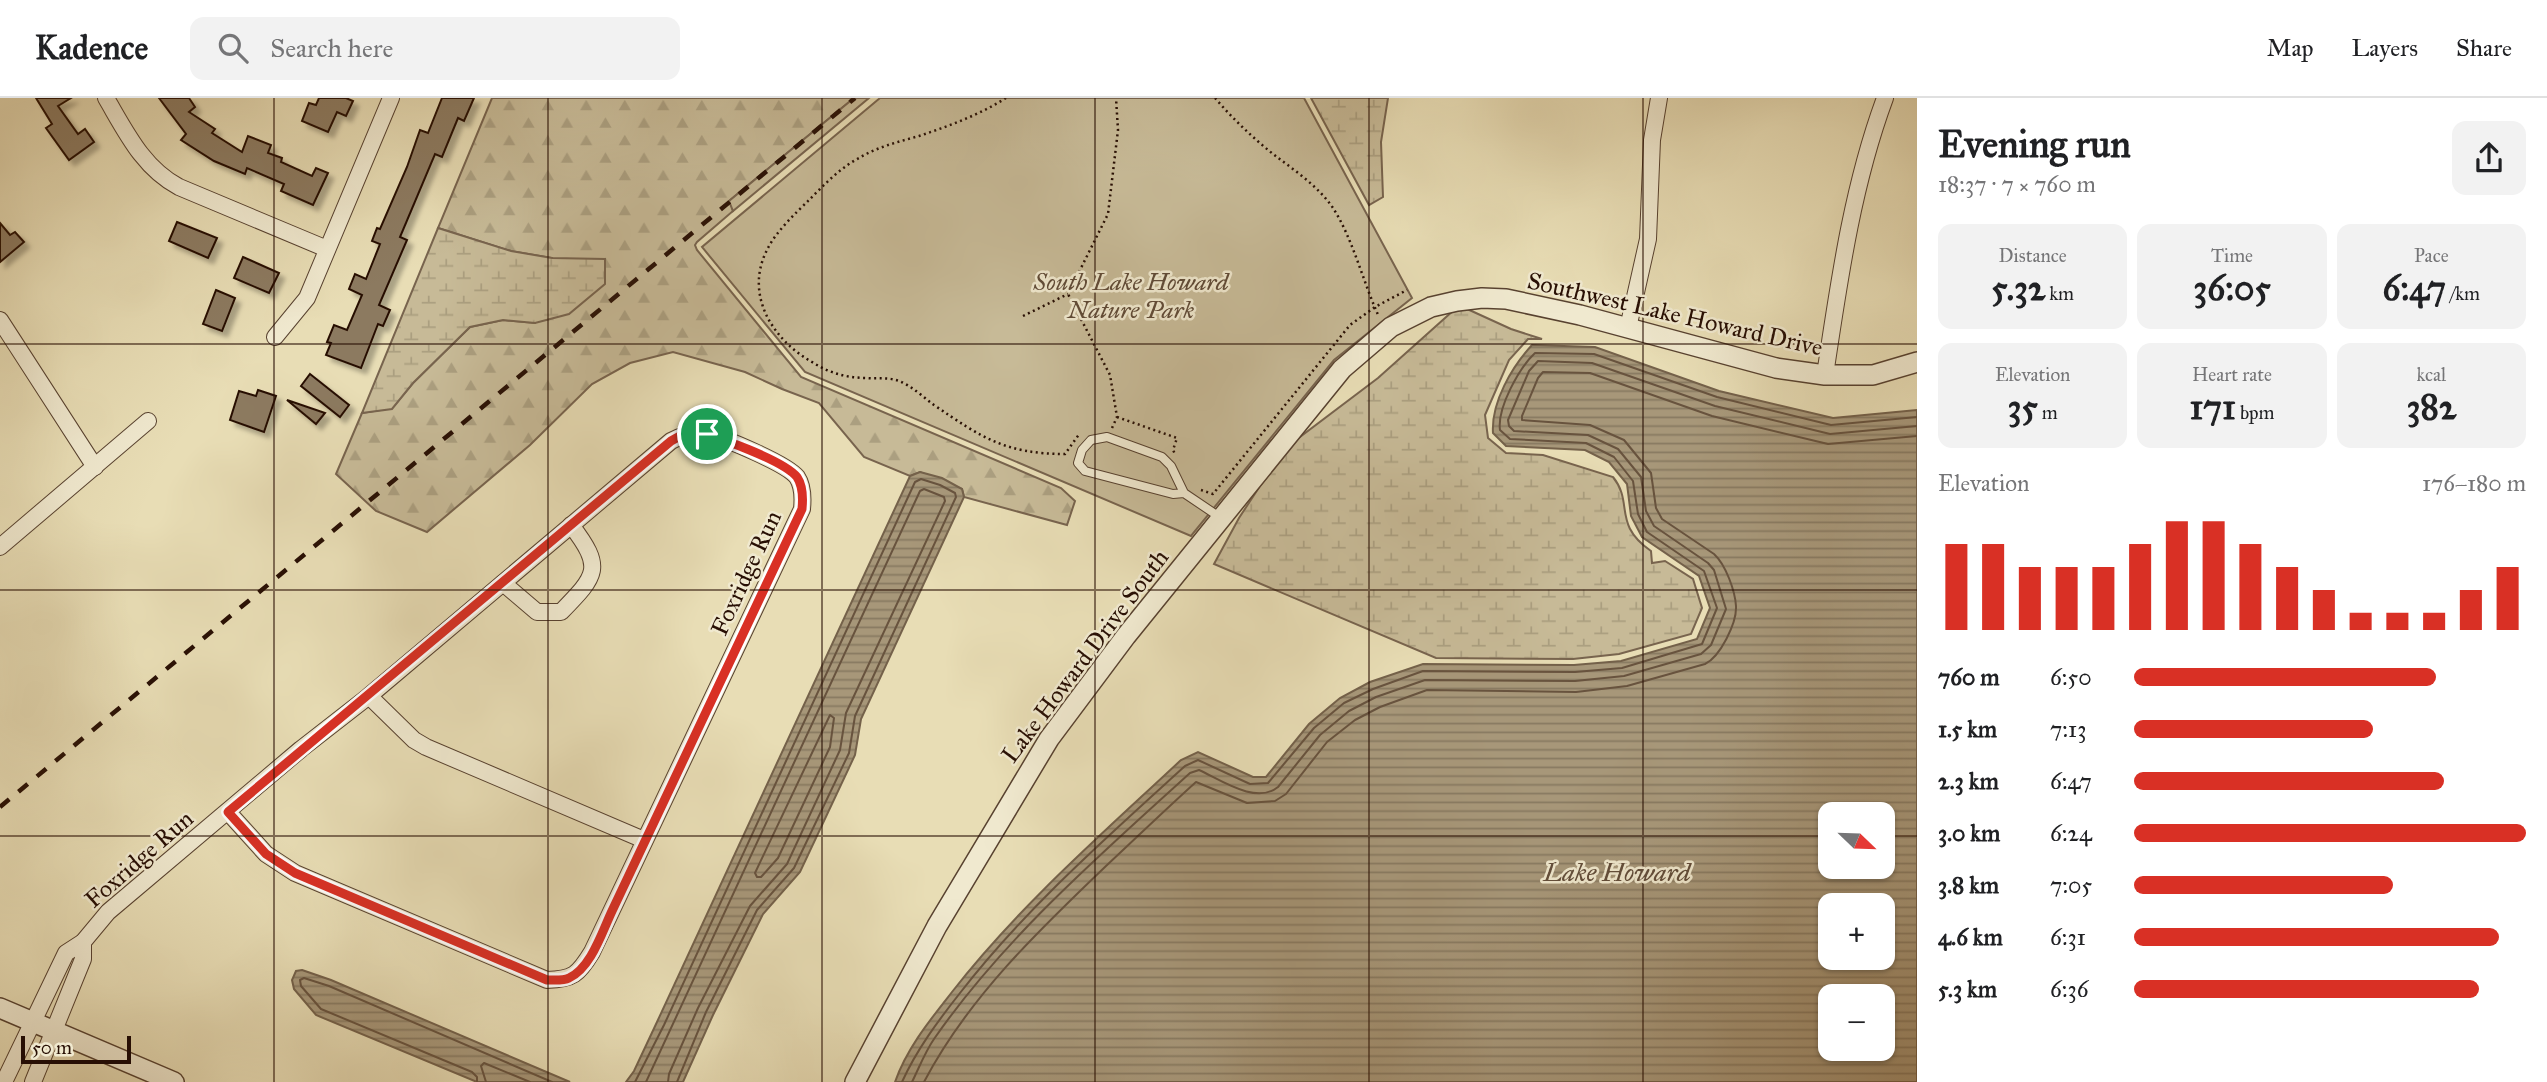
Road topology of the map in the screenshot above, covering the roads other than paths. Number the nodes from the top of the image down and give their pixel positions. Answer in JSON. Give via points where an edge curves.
{"nodes":[{"id":1,"x":106,"y":98,"type":"edge"},
{"id":2,"x":391,"y":98,"type":"edge"},
{"id":3,"x":1659,"y":98,"type":"edge"},
{"id":4,"x":1885,"y":98,"type":"edge"},
{"id":5,"x":327,"y":248,"type":"junction"},
{"id":6,"x":1421,"y":312,"type":"joint"},
{"id":7,"x":0,"y":320,"type":"edge"},
{"id":8,"x":1628,"y":328,"type":"junction"},
{"id":9,"x":275,"y":337,"type":"dead end"},
{"id":10,"x":1917,"y":362,"type":"edge"},
{"id":11,"x":1825,"y":375,"type":"junction"},
{"id":12,"x":148,"y":421,"type":"dead end"},
{"id":13,"x":95,"y":467,"type":"junction"},
{"id":14,"x":1184,"y":493,"type":"junction"},
{"id":15,"x":1221,"y":518,"type":"junction"},
{"id":16,"x":571,"y":525,"type":"junction"},
{"id":17,"x":0,"y":547,"type":"edge"},
{"id":18,"x":503,"y":583,"type":"junction"},
{"id":19,"x":369,"y":696,"type":"junction"},
{"id":20,"x":228,"y":812,"type":"junction"},
{"id":21,"x":644,"y":840,"type":"junction"},
{"id":22,"x":83,"y":942,"type":"junction"},
{"id":23,"x":0,"y":1008,"type":"edge"},
{"id":24,"x":33,"y":1022,"type":"junction"},
{"id":25,"x":54,"y":1031,"type":"junction"},
{"id":26,"x":4,"y":1082,"type":"edge"},
{"id":27,"x":33,"y":1082,"type":"edge"},
{"id":28,"x":174,"y":1082,"type":"edge"},
{"id":29,"x":855,"y":1082,"type":"edge"}],
"edges":[{"from":1,"to":5,"type":"street","via":[[143,157],[160,175]]},
{"from":2,"to":5,"type":"street"},
{"from":3,"to":8,"type":"street","via":[[1652,140],[1648,239]]},
{"from":4,"to":11,"type":"street","via":[[1850,221]]},
{"from":5,"to":9,"type":"street","via":[[307,298]]},
{"from":6,"to":8,"type":"street","name":"Southwest Lake Howard Drive","via":[[1457,301],[1506,299]]},
{"from":6,"to":15,"type":"street","name":"Lake Howard Drive South","via":[[1386,331],[1342,369]]},
{"from":7,"to":13,"type":"street"},
{"from":8,"to":11,"type":"street","name":"Southwest Lake Howard Drive","via":[[1776,368]]},
{"from":10,"to":11,"type":"street","name":"Southwest Lake Howard Drive","via":[[1873,375]]},
{"from":12,"to":13,"type":"street"},
{"from":13,"to":17,"type":"street"},
{"from":14,"to":14,"type":"lane","via":[[1162,457],[1107,437],[1091,440],[1077,463],[1085,471]]},
{"from":14,"to":15,"type":"lane"},
{"from":15,"to":29,"type":"street","name":"Lake Howard Drive South","via":[[1049,739],[937,926]]},
{"from":16,"to":18,"type":"street","name":"Foxridge Run"},
{"from":16,"to":18,"type":"street","via":[[588,547],[592,573],[587,585],[561,612],[537,612]]},
{"from":16,"to":21,"type":"street","name":"Foxridge Run","via":[[680,436],[695,433],[719,438],[779,464],[799,480],[803,496],[802,509]]},
{"from":18,"to":19,"type":"street","name":"Foxridge Run"},
{"from":19,"to":20,"type":"street","name":"Foxridge Run"},
{"from":19,"to":21,"type":"street","via":[[426,747]]},
{"from":20,"to":21,"type":"street","name":"Foxridge Run","via":[[266,854],[295,873],[547,980],[568,979],[586,962]]},
{"from":20,"to":22,"type":"street","name":"Foxridge Run","via":[[108,912]]},
{"from":22,"to":24,"type":"street","name":"Foxridge Run","via":[[66,954]]},
{"from":22,"to":25,"type":"street","via":[[83,959]]},
{"from":23,"to":24,"type":"street"},
{"from":24,"to":25,"type":"street"},
{"from":24,"to":26,"type":"street","name":"Foxridge Run"},
{"from":25,"to":27,"type":"street"},
{"from":25,"to":28,"type":"street"}]}
